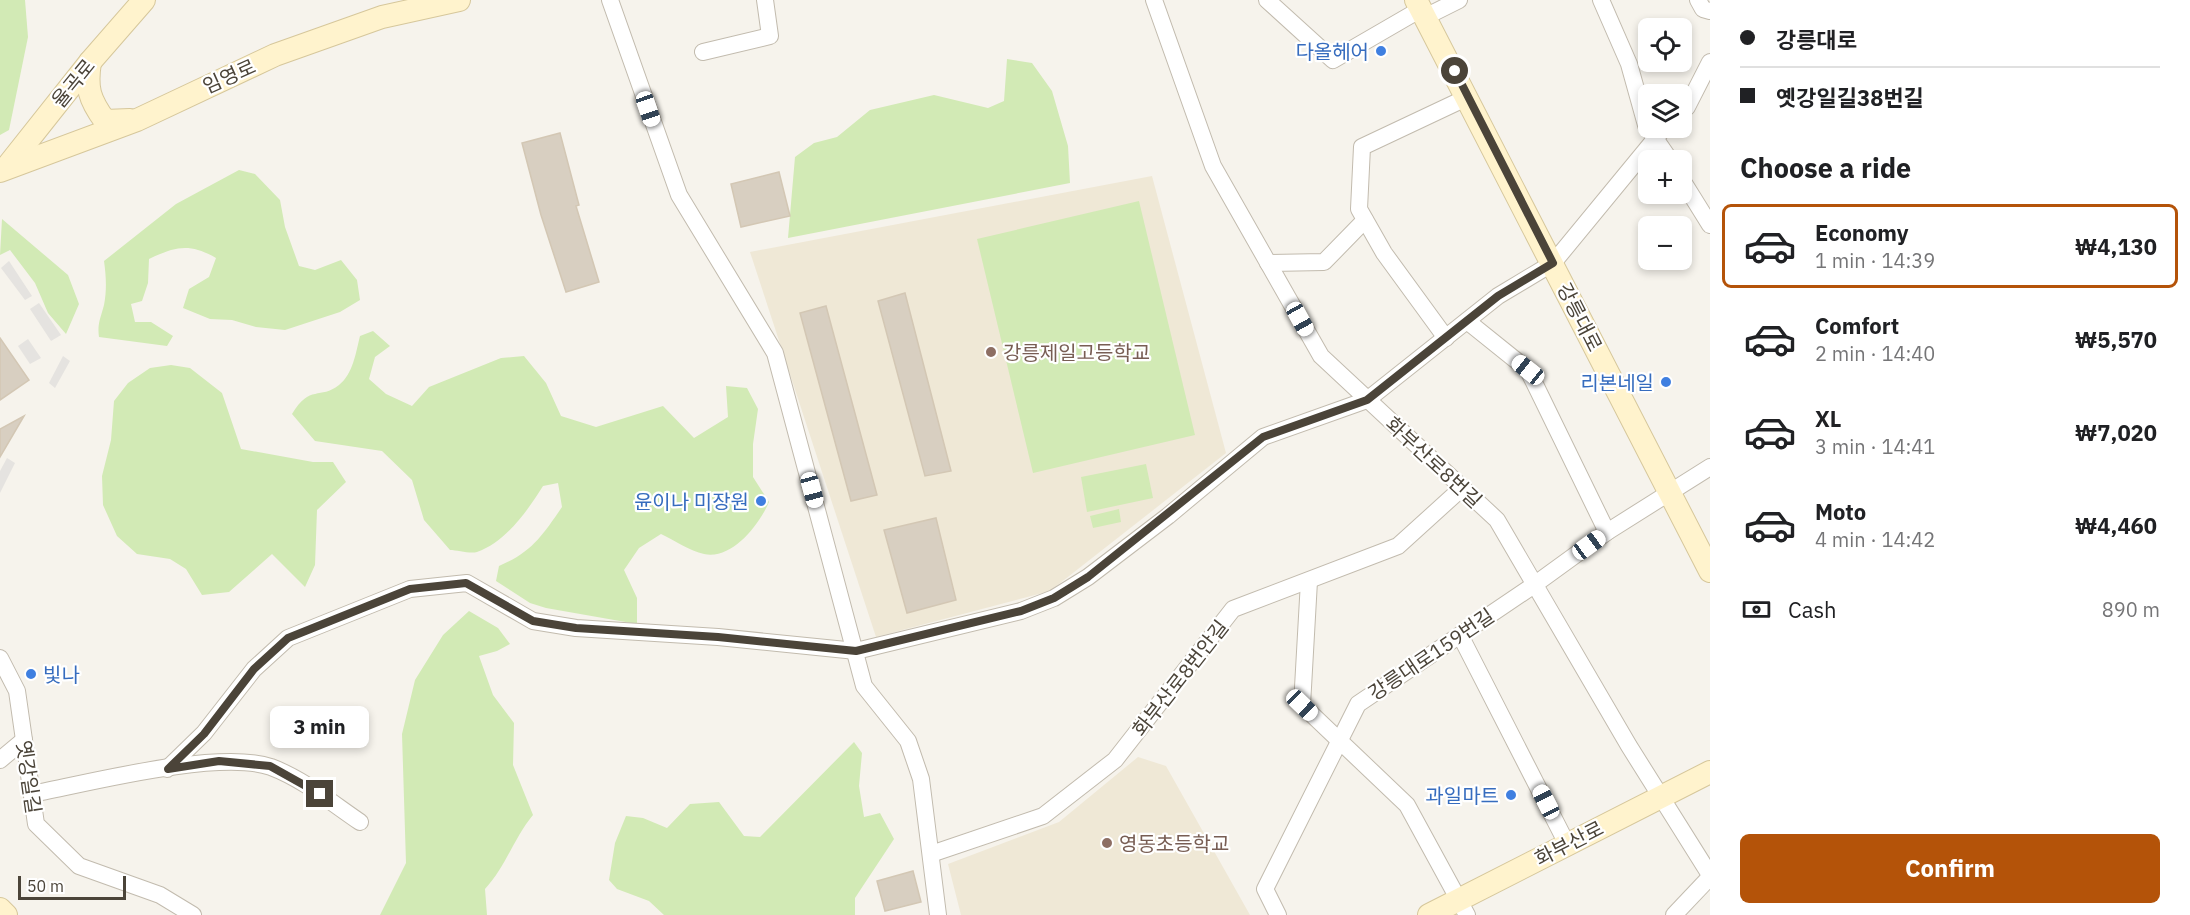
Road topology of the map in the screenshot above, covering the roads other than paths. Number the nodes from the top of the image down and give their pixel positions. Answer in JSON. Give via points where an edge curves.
{"nodes":[{"id":1,"x":144,"y":0,"type":"edge"},
{"id":2,"x":459,"y":0,"type":"edge"},
{"id":3,"x":610,"y":0,"type":"edge"},
{"id":4,"x":765,"y":0,"type":"edge"},
{"id":5,"x":1154,"y":0,"type":"edge"},
{"id":6,"x":1267,"y":0,"type":"edge"},
{"id":7,"x":1460,"y":0,"type":"edge"},
{"id":8,"x":1601,"y":0,"type":"edge"},
{"id":9,"x":1698,"y":0,"type":"edge"},
{"id":10,"x":1421,"y":9,"type":"edge"},
{"id":11,"x":1710,"y":11,"type":"edge"},
{"id":12,"x":703,"y":52,"type":"dead end"},
{"id":13,"x":90,"y":62,"type":"junction"},
{"id":14,"x":1710,"y":62,"type":"edge"},
{"id":15,"x":1638,"y":96,"type":"edge"},
{"id":16,"x":1468,"y":97,"type":"junction"},
{"id":17,"x":1692,"y":97,"type":"edge"},
{"id":18,"x":137,"y":120,"type":"junction"},
{"id":19,"x":1654,"y":138,"type":"edge"},
{"id":20,"x":2,"y":171,"type":"edge"},
{"id":21,"x":1692,"y":196,"type":"edge"},
{"id":22,"x":1365,"y":220,"type":"junction"},
{"id":23,"x":1710,"y":225,"type":"edge"},
{"id":24,"x":1268,"y":263,"type":"junction"},
{"id":25,"x":1553,"y":263,"type":"junction"},
{"id":26,"x":1467,"y":321,"type":"junction"},
{"id":27,"x":1446,"y":338,"type":"junction"},
{"id":28,"x":1367,"y":400,"type":"junction"},
{"id":29,"x":1710,"y":467,"type":"edge"},
{"id":30,"x":1462,"y":488,"type":"junction"},
{"id":31,"x":1669,"y":491,"type":"junction"},
{"id":32,"x":1608,"y":531,"type":"junction"},
{"id":33,"x":1710,"y":571,"type":"edge"},
{"id":34,"x":1309,"y":581,"type":"junction"},
{"id":35,"x":1534,"y":585,"type":"junction"},
{"id":36,"x":1460,"y":635,"type":"junction"},
{"id":37,"x":856,"y":651,"type":"junction"},
{"id":38,"x":0,"y":658,"type":"edge"},
{"id":39,"x":24,"y":740,"type":"junction"},
{"id":40,"x":1339,"y":741,"type":"junction"},
{"id":41,"x":0,"y":760,"type":"edge"},
{"id":42,"x":168,"y":769,"type":"junction"},
{"id":43,"x":1710,"y":772,"type":"edge"},
{"id":44,"x":32,"y":794,"type":"junction"},
{"id":45,"x":1660,"y":796,"type":"junction"},
{"id":46,"x":360,"y":822,"type":"dead end"},
{"id":47,"x":1567,"y":844,"type":"junction"},
{"id":48,"x":931,"y":854,"type":"junction"},
{"id":49,"x":1710,"y":876,"type":"edge"},
{"id":50,"x":1464,"y":907,"type":"edge"},
{"id":51,"x":0,"y":909,"type":"edge"},
{"id":52,"x":6,"y":915,"type":"edge"},
{"id":53,"x":193,"y":915,"type":"edge"},
{"id":54,"x":938,"y":915,"type":"edge"},
{"id":55,"x":1278,"y":915,"type":"edge"},
{"id":56,"x":1429,"y":915,"type":"edge"},
{"id":57,"x":1674,"y":915,"type":"edge"}],
"edges":[{"from":1,"to":13,"type":"street","name":"율곡로"},
{"from":2,"to":18,"type":"street","name":"임영로","via":[[382,17],[275,55]]},
{"from":3,"to":37,"type":"street","via":[[679,195],[775,353]]},
{"from":4,"to":12,"type":"street","via":[[770,36]]},
{"from":5,"to":24,"type":"street","name":"화부산로8번길","via":[[1213,166]]},
{"from":6,"to":10,"type":"street","via":[[1333,60]]},
{"from":7,"to":10,"type":"street"},
{"from":8,"to":15,"type":"street","via":[[1629,64]]},
{"from":9,"to":11,"type":"street","via":[[1703,9]]},
{"from":10,"to":16,"type":"street","name":"강릉대로"},
{"from":13,"to":18,"type":"street","via":[[86,85],[105,121]]},
{"from":13,"to":20,"type":"street","name":"율곡로"},
{"from":14,"to":17,"type":"street"},
{"from":16,"to":22,"type":"street","via":[[1362,147],[1359,209]]},
{"from":16,"to":25,"type":"street","name":"강릉대로"},
{"from":18,"to":20,"type":"street","name":"임영로"},
{"from":19,"to":25,"type":"street"},
{"from":21,"to":23,"type":"street"},
{"from":22,"to":24,"type":"street","via":[[1324,262]]},
{"from":22,"to":27,"type":"street","via":[[1384,253]]},
{"from":24,"to":28,"type":"street","name":"화부산로8번길","via":[[1321,356]]},
{"from":25,"to":26,"type":"street","via":[[1498,296]]},
{"from":25,"to":31,"type":"street","name":"강릉대로"},
{"from":26,"to":27,"type":"street"},
{"from":26,"to":32,"type":"street","via":[[1528,370]]},
{"from":27,"to":28,"type":"street"},
{"from":28,"to":30,"type":"street","name":"화부산로8번길"},
{"from":28,"to":37,"type":"street","via":[[1263,437],[1159,523],[1054,598],[1021,611]]},
{"from":29,"to":31,"type":"street","name":"강릉대로159번길"},
{"from":30,"to":34,"type":"street","name":"화부산로8번안길","via":[[1398,546]]},
{"from":30,"to":35,"type":"street","name":"화부산로8번길","via":[[1497,520]]},
{"from":31,"to":32,"type":"street","name":"강릉대로159번길"},
{"from":31,"to":33,"type":"street","name":"강릉대로"},
{"from":32,"to":35,"type":"street","name":"강릉대로159번길"},
{"from":34,"to":40,"type":"street","via":[[1302,705]]},
{"from":34,"to":48,"type":"street","name":"화부산로8번안길","via":[[1233,609],[1115,760],[1043,816]]},
{"from":35,"to":36,"type":"street","name":"강릉대로159번길"},
{"from":35,"to":45,"type":"street","name":"화부산로8번길"},
{"from":36,"to":40,"type":"street","name":"강릉대로159번길","via":[[1358,704]]},
{"from":36,"to":47,"type":"street"},
{"from":37,"to":42,"type":"street","via":[[576,628],[533,621],[466,583],[410,589],[288,638],[254,669],[204,734]]},
{"from":37,"to":48,"type":"street","via":[[864,686],[909,741],[921,779]]},
{"from":38,"to":39,"type":"street","name":"옛강일길","via":[[17,691]]},
{"from":39,"to":41,"type":"street"},
{"from":39,"to":44,"type":"street","name":"옛강일길"},
{"from":40,"to":50,"type":"street","via":[[1407,805]]},
{"from":40,"to":55,"type":"street","name":"강릉대로159번길","via":[[1265,889]]},
{"from":42,"to":44,"type":"street"},
{"from":42,"to":46,"type":"street","via":[[219,761],[270,766]]},
{"from":43,"to":45,"type":"street","name":"화부산로"},
{"from":44,"to":53,"type":"street","name":"옛강일길","via":[[36,824],[79,866],[160,895]]},
{"from":45,"to":47,"type":"street","name":"화부산로"},
{"from":45,"to":49,"type":"street","name":"화부산로8번길"},
{"from":47,"to":50,"type":"street","name":"화부산로"},
{"from":48,"to":54,"type":"street"},
{"from":49,"to":57,"type":"street"},
{"from":50,"to":56,"type":"street","name":"화부산로"},
{"from":51,"to":52,"type":"street"}]}
